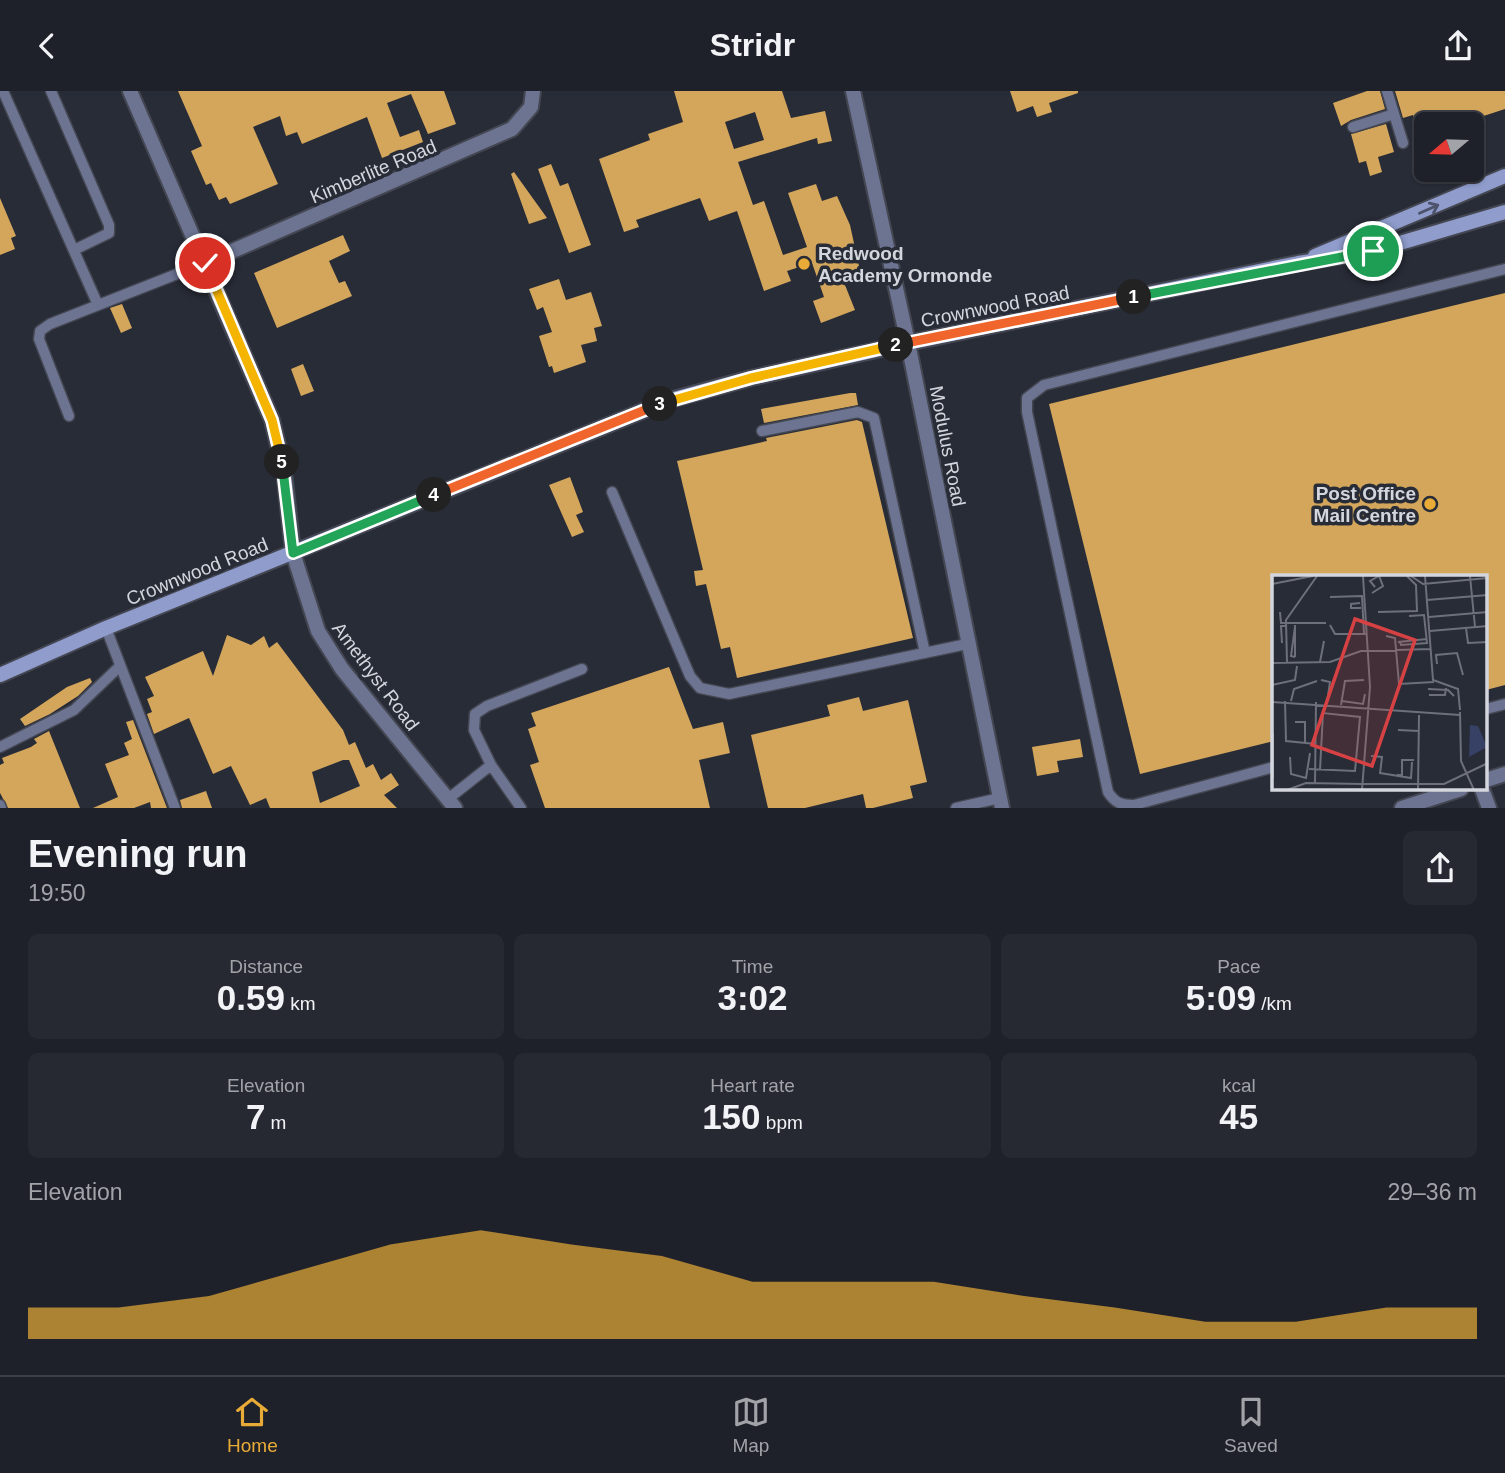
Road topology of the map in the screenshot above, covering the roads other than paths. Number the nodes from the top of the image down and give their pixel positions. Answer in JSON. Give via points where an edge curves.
{"nodes":[{"id":1,"x":3,"y":91,"type":"edge"},
{"id":2,"x":51,"y":91,"type":"edge"},
{"id":3,"x":130,"y":91,"type":"edge"},
{"id":4,"x":533,"y":91,"type":"edge"},
{"id":5,"x":853,"y":91,"type":"edge"},
{"id":6,"x":1387,"y":91,"type":"edge"},
{"id":7,"x":1394,"y":114,"type":"junction"},
{"id":8,"x":1353,"y":127,"type":"dead end"},
{"id":9,"x":1403,"y":143,"type":"dead end"},
{"id":10,"x":1505,"y":176,"type":"edge"},
{"id":11,"x":1505,"y":212,"type":"edge"},
{"id":12,"x":74,"y":250,"type":"junction"},
{"id":13,"x":205,"y":263,"type":"junction"},
{"id":14,"x":1298,"y":263,"type":"junction"},
{"id":15,"x":1505,"y":269,"type":"edge"},
{"id":16,"x":98,"y":305,"type":"junction"},
{"id":17,"x":908,"y":342,"type":"junction"},
{"id":18,"x":69,"y":416,"type":"dead end"},
{"id":19,"x":762,"y":431,"type":"dead end"},
{"id":20,"x":612,"y":492,"type":"dead end"},
{"id":21,"x":293,"y":553,"type":"junction"},
{"id":22,"x":106,"y":628,"type":"junction"},
{"id":23,"x":967,"y":644,"type":"junction"},
{"id":24,"x":925,"y":653,"type":"junction"},
{"id":25,"x":120,"y":666,"type":"junction"},
{"id":26,"x":582,"y":669,"type":"dead end"},
{"id":27,"x":0,"y":675,"type":"edge"},
{"id":28,"x":1505,"y":704,"type":"edge"},
{"id":29,"x":1488,"y":708,"type":"edge"},
{"id":30,"x":0,"y":747,"type":"edge"},
{"id":31,"x":491,"y":765,"type":"junction"},
{"id":32,"x":1272,"y":768,"type":"edge"},
{"id":33,"x":1505,"y":774,"type":"edge"},
{"id":34,"x":1488,"y":780,"type":"edge"},
{"id":35,"x":1458,"y":790,"type":"edge"},
{"id":36,"x":1482,"y":790,"type":"edge"},
{"id":37,"x":1001,"y":803,"type":"edge"},
{"id":38,"x":452,"y":804,"type":"edge"},
{"id":39,"x":175,"y":808,"type":"edge"},
{"id":40,"x":521,"y":808,"type":"edge"},
{"id":41,"x":956,"y":808,"type":"edge"},
{"id":42,"x":1402,"y":808,"type":"edge"},
{"id":43,"x":1489,"y":808,"type":"edge"}],
"edges":[{"from":1,"to":12,"type":"lane"},
{"from":2,"to":12,"type":"lane","via":[[109,225],[110,233],[104,238]]},
{"from":3,"to":13,"type":"street","name":"Amethyst Road"},
{"from":4,"to":13,"type":"street","name":"Kimberlite Road","via":[[527,114],[512,129]]},
{"from":5,"to":17,"type":"street","name":"Modulus Road"},
{"from":6,"to":7,"type":"lane"},
{"from":7,"to":8,"type":"lane"},
{"from":7,"to":9,"type":"lane"},
{"from":14,"to":10,"type":"main road","name":"Crownwood Road","one_way":true},
{"from":11,"to":14,"type":"main road","name":"Crownwood Road","via":[[1373,251]]},
{"from":12,"to":16,"type":"lane"},
{"from":13,"to":16,"type":"lane"},
{"from":13,"to":21,"type":"street","name":"Amethyst Road","via":[[272,420],[284,471]]},
{"from":14,"to":17,"type":"main road","name":"Crownwood Road"},
{"from":15,"to":32,"type":"lane","via":[[1044,386],[1027,398],[1113,801],[1134,805]]},
{"from":16,"to":18,"type":"lane","via":[[40,331],[39,339]]},
{"from":17,"to":21,"type":"main road","name":"Crownwood Road","via":[[670,400]]},
{"from":17,"to":23,"type":"street","name":"Modulus Road"},
{"from":19,"to":24,"type":"lane","via":[[858,412],[874,418]]},
{"from":20,"to":24,"type":"lane","via":[[690,675],[700,688],[730,694]]},
{"from":21,"to":22,"type":"main road","name":"Crownwood Road"},
{"from":21,"to":38,"type":"street","name":"Amethyst Road","via":[[326,646]]},
{"from":22,"to":25,"type":"lane"},
{"from":22,"to":27,"type":"main road","name":"Crownwood Road"},
{"from":23,"to":24,"type":"lane"},
{"from":23,"to":37,"type":"street","name":"Modulus Road"},
{"from":25,"to":30,"type":"lane","via":[[74,711]]},
{"from":25,"to":39,"type":"lane"},
{"from":26,"to":31,"type":"lane","via":[[475,714],[474,730]]},
{"from":28,"to":29,"type":"lane"},
{"from":31,"to":38,"type":"lane"},
{"from":31,"to":40,"type":"lane"},
{"from":33,"to":34,"type":"street"},
{"from":35,"to":42,"type":"street"},
{"from":36,"to":43,"type":"street"},
{"from":37,"to":41,"type":"lane"}]}
